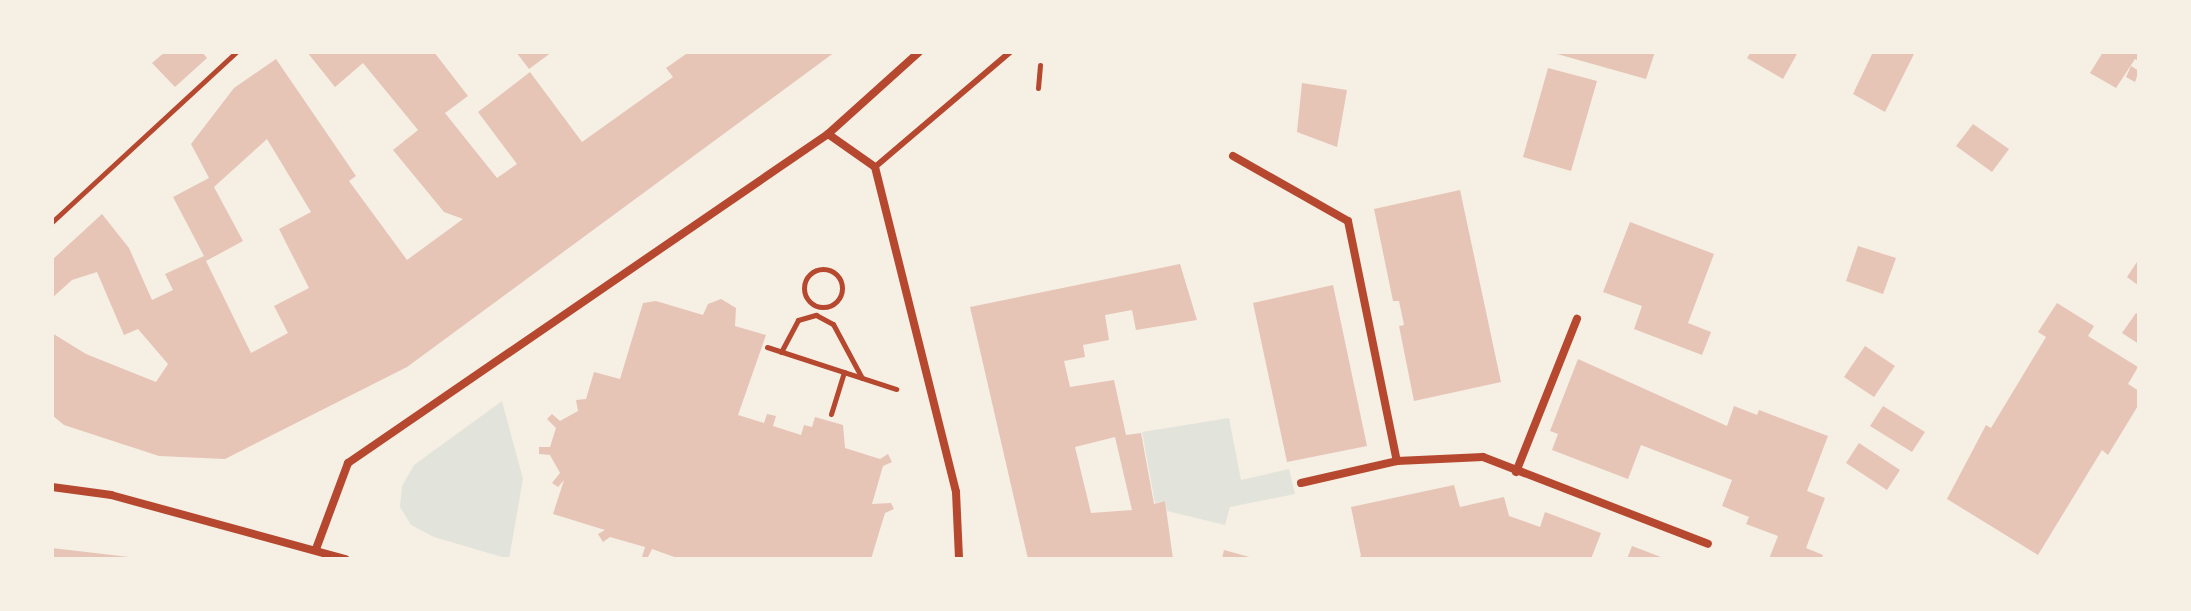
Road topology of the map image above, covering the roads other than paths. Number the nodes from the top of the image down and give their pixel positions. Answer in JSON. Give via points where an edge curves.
{"nodes":[{"id":1,"x":919,"y":52,"type":"edge"},
{"id":2,"x":1010,"y":52,"type":"edge"},
{"id":3,"x":828,"y":134,"type":"junction"},
{"id":4,"x":1233,"y":156,"type":"dead end"},
{"id":5,"x":875,"y":167,"type":"junction"},
{"id":6,"x":1577,"y":319,"type":"dead end"},
{"id":7,"x":1397,"y":461,"type":"junction"},
{"id":8,"x":1516,"y":472,"type":"junction"},
{"id":9,"x":1301,"y":483,"type":"dead end"},
{"id":10,"x":52,"y":487,"type":"edge"},
{"id":11,"x":1708,"y":544,"type":"dead end"},
{"id":12,"x":316,"y":549,"type":"junction"},
{"id":13,"x":345,"y":559,"type":"edge"},
{"id":14,"x":959,"y":559,"type":"edge"}],
"edges":[{"from":1,"to":3,"type":"street"},
{"from":2,"to":5,"type":"lane"},
{"from":3,"to":5,"type":"street"},
{"from":3,"to":12,"type":"street","via":[[348,463]]},
{"from":4,"to":7,"type":"street","via":[[1348,221]]},
{"from":5,"to":14,"type":"street","via":[[956,492]]},
{"from":6,"to":8,"type":"street"},
{"from":7,"to":8,"type":"street","via":[[1483,457]]},
{"from":7,"to":9,"type":"street"},
{"from":8,"to":11,"type":"street"},
{"from":10,"to":12,"type":"street","via":[[111,495]]},
{"from":12,"to":13,"type":"street"}]}
